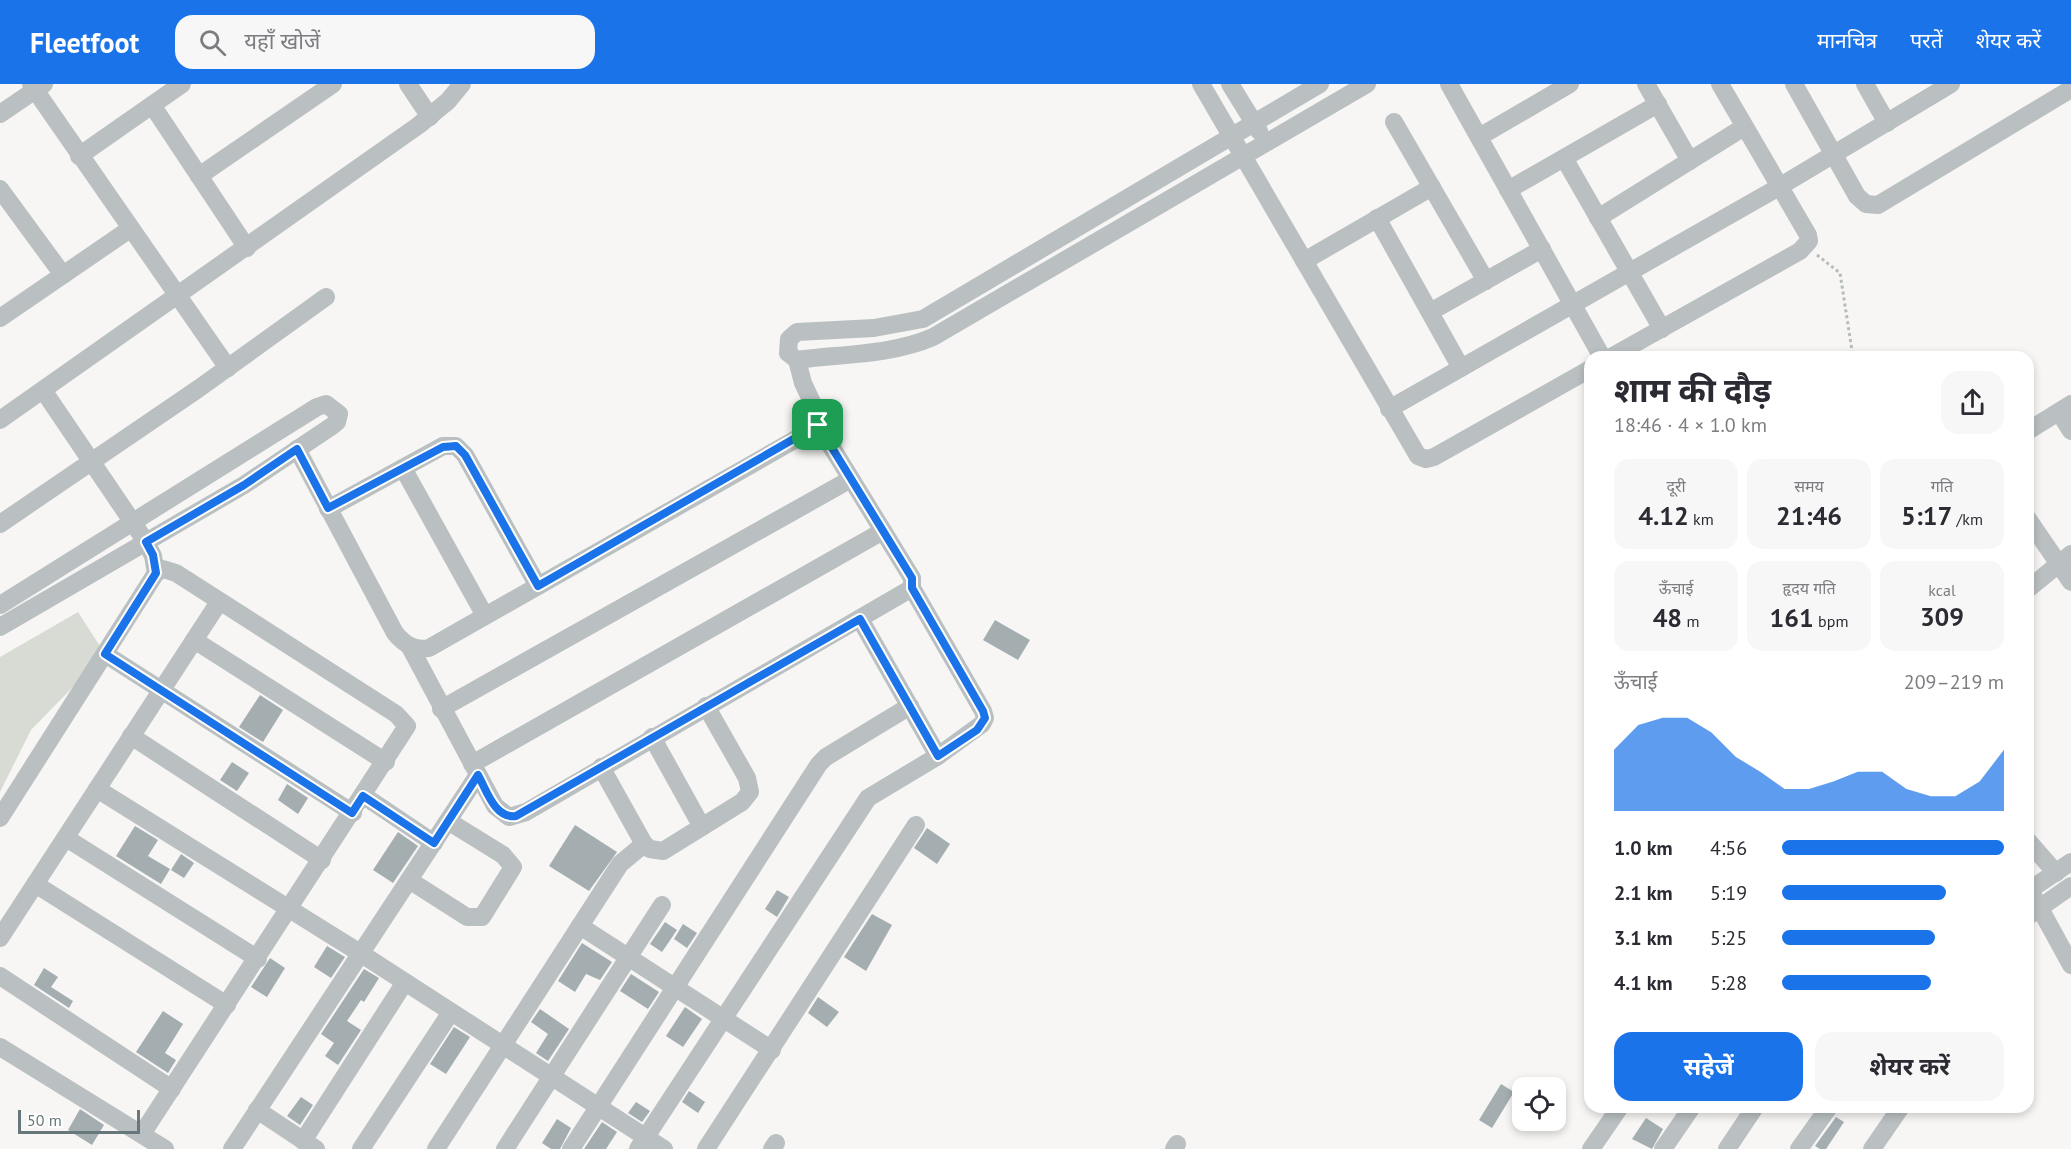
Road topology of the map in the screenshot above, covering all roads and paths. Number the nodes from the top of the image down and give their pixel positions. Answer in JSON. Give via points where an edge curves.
{"nodes":[{"id":1,"x":182,"y":84,"type":"edge"},
{"id":2,"x":408,"y":84,"type":"edge"},
{"id":3,"x":462,"y":84,"type":"edge"},
{"id":4,"x":1201,"y":84,"type":"edge"},
{"id":5,"x":1230,"y":84,"type":"edge"},
{"id":6,"x":1320,"y":84,"type":"edge"},
{"id":7,"x":1367,"y":84,"type":"edge"},
{"id":8,"x":1449,"y":84,"type":"edge"},
{"id":9,"x":1570,"y":84,"type":"edge"},
{"id":10,"x":1646,"y":84,"type":"edge"},
{"id":11,"x":1720,"y":84,"type":"edge"},
{"id":12,"x":1794,"y":84,"type":"edge"},
{"id":13,"x":1864,"y":84,"type":"edge"},
{"id":14,"x":1952,"y":84,"type":"edge"},
{"id":15,"x":37,"y":86,"type":"edge"},
{"id":16,"x":323,"y":87,"type":"edge"},
{"id":17,"x":2071,"y":89,"type":"edge"},
{"id":18,"x":1658,"y":104,"type":"junction"},
{"id":19,"x":152,"y":105,"type":"junction"},
{"id":20,"x":0,"y":114,"type":"edge"},
{"id":21,"x":430,"y":117,"type":"junction"},
{"id":22,"x":1394,"y":122,"type":"dead end"},
{"id":23,"x":1253,"y":123,"type":"junction"},
{"id":24,"x":1887,"y":123,"type":"junction"},
{"id":25,"x":1744,"y":127,"type":"junction"},
{"id":26,"x":1231,"y":135,"type":"junction"},
{"id":27,"x":1479,"y":137,"type":"junction"},
{"id":28,"x":1266,"y":143,"type":"junction"},
{"id":29,"x":1834,"y":154,"type":"junction"},
{"id":30,"x":79,"y":156,"type":"junction"},
{"id":31,"x":1244,"y":156,"type":"junction"},
{"id":32,"x":1564,"y":158,"type":"junction"},
{"id":33,"x":1690,"y":160,"type":"junction"},
{"id":34,"x":199,"y":176,"type":"junction"},
{"id":35,"x":1431,"y":187,"type":"junction"},
{"id":36,"x":1779,"y":187,"type":"junction"},
{"id":37,"x":0,"y":189,"type":"edge"},
{"id":38,"x":1508,"y":190,"type":"junction"},
{"id":39,"x":6,"y":210,"type":"edge"},
{"id":40,"x":1377,"y":218,"type":"junction"},
{"id":41,"x":1598,"y":218,"type":"junction"},
{"id":42,"x":130,"y":229,"type":"junction"},
{"id":43,"x":1806,"y":246,"type":"junction"},
{"id":44,"x":247,"y":248,"type":"junction"},
{"id":45,"x":1542,"y":249,"type":"junction"},
{"id":46,"x":1304,"y":261,"type":"junction"},
{"id":47,"x":1629,"y":273,"type":"junction"},
{"id":48,"x":63,"y":275,"type":"junction"},
{"id":49,"x":1486,"y":281,"type":"junction"},
{"id":50,"x":177,"y":297,"type":"junction"},
{"id":51,"x":326,"y":297,"type":"dead end"},
{"id":52,"x":1573,"y":305,"type":"junction"},
{"id":53,"x":1430,"y":312,"type":"junction"},
{"id":54,"x":0,"y":318,"type":"edge"},
{"id":55,"x":1662,"y":328,"type":"junction"},
{"id":56,"x":1599,"y":351,"type":"edge"},
{"id":57,"x":1622,"y":351,"type":"edge"},
{"id":58,"x":1852,"y":351,"type":"edge"},
{"id":59,"x":797,"y":360,"type":"junction"},
{"id":60,"x":228,"y":368,"type":"junction"},
{"id":61,"x":1461,"y":368,"type":"junction"},
{"id":62,"x":1584,"y":372,"type":"edge"},
{"id":63,"x":43,"y":390,"type":"junction"},
{"id":64,"x":2065,"y":408,"type":"edge"},
{"id":65,"x":1389,"y":409,"type":"junction"},
{"id":66,"x":0,"y":420,"type":"edge"},
{"id":67,"x":818,"y":425,"type":"junction"},
{"id":68,"x":2034,"y":427,"type":"edge"},
{"id":69,"x":2071,"y":431,"type":"edge"},
{"id":70,"x":297,"y":449,"type":"junction"},
{"id":71,"x":92,"y":461,"type":"junction"},
{"id":72,"x":403,"y":468,"type":"junction"},
{"id":73,"x":851,"y":479,"type":"junction"},
{"id":74,"x":328,"y":508,"type":"junction"},
{"id":75,"x":133,"y":522,"type":"junction"},
{"id":76,"x":0,"y":524,"type":"edge"},
{"id":77,"x":2034,"y":526,"type":"edge"},
{"id":78,"x":883,"y":531,"type":"junction"},
{"id":79,"x":146,"y":542,"type":"junction"},
{"id":80,"x":2064,"y":558,"type":"edge"},
{"id":81,"x":156,"y":573,"type":"junction"},
{"id":82,"x":2034,"y":581,"type":"edge"},
{"id":83,"x":2071,"y":582,"type":"edge"},
{"id":84,"x":538,"y":586,"type":"junction"},
{"id":85,"x":912,"y":588,"type":"junction"},
{"id":86,"x":219,"y":602,"type":"junction"},
{"id":87,"x":0,"y":605,"type":"edge"},
{"id":88,"x":485,"y":616,"type":"junction"},
{"id":89,"x":860,"y":619,"type":"junction"},
{"id":90,"x":0,"y":627,"type":"edge"},
{"id":91,"x":194,"y":640,"type":"junction"},
{"id":92,"x":410,"y":647,"type":"junction"},
{"id":93,"x":105,"y":654,"type":"junction"},
{"id":94,"x":161,"y":690,"type":"junction"},
{"id":95,"x":706,"y":706,"type":"junction"},
{"id":96,"x":910,"y":706,"type":"junction"},
{"id":97,"x":441,"y":709,"type":"junction"},
{"id":98,"x":131,"y":736,"type":"junction"},
{"id":99,"x":652,"y":737,"type":"junction"},
{"id":100,"x":938,"y":756,"type":"junction"},
{"id":101,"x":386,"y":762,"type":"junction"},
{"id":102,"x":601,"y":767,"type":"junction"},
{"id":103,"x":475,"y":770,"type":"junction"},
{"id":104,"x":97,"y":789,"type":"junction"},
{"id":105,"x":363,"y":796,"type":"junction"},
{"id":106,"x":352,"y":813,"type":"junction"},
{"id":107,"x":0,"y":818,"type":"edge"},
{"id":108,"x":448,"y":821,"type":"junction"},
{"id":109,"x":916,"y":825,"type":"dead end"},
{"id":110,"x":702,"y":827,"type":"junction"},
{"id":111,"x":66,"y":838,"type":"junction"},
{"id":112,"x":434,"y":843,"type":"junction"},
{"id":113,"x":644,"y":844,"type":"junction"},
{"id":114,"x":2034,"y":848,"type":"edge"},
{"id":115,"x":322,"y":860,"type":"junction"},
{"id":116,"x":2071,"y":862,"type":"edge"},
{"id":117,"x":2056,"y":873,"type":"junction"},
{"id":118,"x":409,"y":880,"type":"junction"},
{"id":119,"x":35,"y":884,"type":"junction"},
{"id":120,"x":2071,"y":886,"type":"edge"},
{"id":121,"x":2034,"y":888,"type":"edge"},
{"id":122,"x":662,"y":905,"type":"dead end"},
{"id":123,"x":290,"y":909,"type":"junction"},
{"id":124,"x":2034,"y":912,"type":"edge"},
{"id":125,"x":580,"y":926,"type":"junction"},
{"id":126,"x":0,"y":938,"type":"edge"},
{"id":127,"x":360,"y":953,"type":"junction"},
{"id":128,"x":630,"y":958,"type":"junction"},
{"id":129,"x":258,"y":959,"type":"junction"},
{"id":130,"x":2069,"y":960,"type":"edge"},
{"id":131,"x":0,"y":976,"type":"edge"},
{"id":132,"x":405,"y":982,"type":"junction"},
{"id":133,"x":675,"y":987,"type":"junction"},
{"id":134,"x":227,"y":1005,"type":"junction"},
{"id":135,"x":451,"y":1012,"type":"junction"},
{"id":136,"x":723,"y":1018,"type":"junction"},
{"id":137,"x":503,"y":1046,"type":"junction"},
{"id":138,"x":0,"y":1047,"type":"edge"},
{"id":139,"x":772,"y":1050,"type":"junction"},
{"id":140,"x":553,"y":1078,"type":"junction"},
{"id":141,"x":172,"y":1089,"type":"junction"},
{"id":142,"x":598,"y":1107,"type":"junction"},
{"id":143,"x":257,"y":1110,"type":"junction"},
{"id":144,"x":1616,"y":1113,"type":"edge"},
{"id":145,"x":1688,"y":1113,"type":"edge"},
{"id":146,"x":1751,"y":1113,"type":"edge"},
{"id":147,"x":1825,"y":1113,"type":"edge"},
{"id":148,"x":1897,"y":1113,"type":"edge"},
{"id":149,"x":142,"y":1134,"type":"junction"},
{"id":150,"x":642,"y":1143,"type":"edge"},
{"id":151,"x":310,"y":1145,"type":"edge"},
{"id":152,"x":165,"y":1149,"type":"edge"},
{"id":153,"x":232,"y":1149,"type":"edge"},
{"id":154,"x":361,"y":1149,"type":"edge"},
{"id":155,"x":436,"y":1149,"type":"edge"},
{"id":156,"x":505,"y":1149,"type":"edge"},
{"id":157,"x":571,"y":1149,"type":"edge"},
{"id":158,"x":664,"y":1149,"type":"edge"},
{"id":159,"x":706,"y":1149,"type":"edge"},
{"id":160,"x":1591,"y":1149,"type":"edge"},
{"id":161,"x":1663,"y":1149,"type":"edge"},
{"id":162,"x":1727,"y":1149,"type":"edge"},
{"id":163,"x":1799,"y":1149,"type":"edge"},
{"id":164,"x":1872,"y":1149,"type":"edge"}],
"edges":[{"from":1,"to":19,"type":"street"},
{"from":2,"to":21,"type":"street"},
{"from":3,"to":21,"type":"street"},
{"from":4,"to":26,"type":"street"},
{"from":5,"to":23,"type":"street"},
{"from":6,"to":23,"type":"street"},
{"from":7,"to":28,"type":"street"},
{"from":8,"to":27,"type":"street"},
{"from":9,"to":27,"type":"street"},
{"from":10,"to":18,"type":"street"},
{"from":11,"to":25,"type":"street"},
{"from":12,"to":29,"type":"street"},
{"from":13,"to":24,"type":"street"},
{"from":14,"to":24,"type":"street"},
{"from":15,"to":20,"type":"street"},
{"from":15,"to":30,"type":"street"},
{"from":16,"to":34,"type":"street"},
{"from":17,"to":29,"type":"street","via":[[1878,206],[1866,204],[1857,196]]},
{"from":18,"to":32,"type":"street"},
{"from":18,"to":33,"type":"street"},
{"from":19,"to":30,"type":"street"},
{"from":19,"to":34,"type":"street"},
{"from":21,"to":44,"type":"street"},
{"from":22,"to":35,"type":"street"},
{"from":23,"to":26,"type":"street"},
{"from":23,"to":28,"type":"street"},
{"from":24,"to":29,"type":"street"},
{"from":25,"to":33,"type":"street"},
{"from":25,"to":36,"type":"street"},
{"from":26,"to":31,"type":"street"},
{"from":26,"to":59,"type":"street","via":[[923,319],[874,328],[793,334],[788,353]]},
{"from":27,"to":38,"type":"street"},
{"from":28,"to":31,"type":"street"},
{"from":29,"to":36,"type":"street"},
{"from":30,"to":42,"type":"street"},
{"from":31,"to":46,"type":"street"},
{"from":31,"to":59,"type":"street","via":[[933,337],[914,345]]},
{"from":32,"to":38,"type":"street"},
{"from":32,"to":41,"type":"street"},
{"from":33,"to":41,"type":"street"},
{"from":34,"to":44,"type":"street"},
{"from":35,"to":40,"type":"street"},
{"from":35,"to":49,"type":"street"},
{"from":36,"to":43,"type":"street","via":[[1808,235]]},
{"from":36,"to":47,"type":"street"},
{"from":37,"to":39,"type":"street"},
{"from":38,"to":45,"type":"street"},
{"from":39,"to":48,"type":"street"},
{"from":40,"to":46,"type":"street"},
{"from":40,"to":53,"type":"street"},
{"from":41,"to":47,"type":"street"},
{"from":42,"to":48,"type":"street"},
{"from":42,"to":50,"type":"street"},
{"from":43,"to":55,"type":"street"},
{"from":43,"to":58,"type":"path","via":[[1840,273]]},
{"from":44,"to":50,"type":"street"},
{"from":45,"to":49,"type":"street"},
{"from":45,"to":52,"type":"street"},
{"from":46,"to":65,"type":"street"},
{"from":47,"to":52,"type":"street"},
{"from":47,"to":55,"type":"street"},
{"from":48,"to":54,"type":"street"},
{"from":49,"to":53,"type":"street"},
{"from":50,"to":60,"type":"street"},
{"from":50,"to":63,"type":"street"},
{"from":51,"to":60,"type":"street"},
{"from":52,"to":56,"type":"street"},
{"from":52,"to":61,"type":"street"},
{"from":53,"to":61,"type":"street"},
{"from":55,"to":57,"type":"street"},
{"from":59,"to":67,"type":"street","via":[[820,419]]},
{"from":60,"to":71,"type":"street"},
{"from":61,"to":65,"type":"street"},
{"from":62,"to":65,"type":"street","via":[[1426,459],[1412,450]]},
{"from":63,"to":66,"type":"street"},
{"from":63,"to":71,"type":"street"},
{"from":64,"to":68,"type":"street"},
{"from":64,"to":69,"type":"street"},
{"from":67,"to":73,"type":"street"},
{"from":67,"to":84,"type":"street"},
{"from":70,"to":74,"type":"street"},
{"from":70,"to":75,"type":"street","via":[[338,422],[339,414],[333,407],[317,407]]},
{"from":70,"to":79,"type":"street"},
{"from":71,"to":75,"type":"street"},
{"from":71,"to":76,"type":"street"},
{"from":72,"to":74,"type":"street"},
{"from":72,"to":84,"type":"street","via":[[443,447],[451,445],[462,450]]},
{"from":72,"to":88,"type":"street"},
{"from":73,"to":78,"type":"street"},
{"from":73,"to":97,"type":"street"},
{"from":74,"to":92,"type":"street","via":[[395,633]]},
{"from":75,"to":79,"type":"street"},
{"from":75,"to":87,"type":"street"},
{"from":77,"to":80,"type":"street"},
{"from":78,"to":85,"type":"street","via":[[912,578]]},
{"from":78,"to":103,"type":"street"},
{"from":79,"to":81,"type":"street"},
{"from":79,"to":90,"type":"street"},
{"from":80,"to":82,"type":"street"},
{"from":80,"to":83,"type":"street"},
{"from":81,"to":86,"type":"street","via":[[168,569]]},
{"from":81,"to":93,"type":"street"},
{"from":84,"to":88,"type":"street"},
{"from":85,"to":89,"type":"street"},
{"from":85,"to":100,"type":"street","via":[[985,718],[977,730]]},
{"from":86,"to":91,"type":"street"},
{"from":86,"to":101,"type":"street","via":[[404,721],[405,732]]},
{"from":88,"to":92,"type":"street","via":[[429,648]]},
{"from":89,"to":95,"type":"street"},
{"from":89,"to":96,"type":"street"},
{"from":91,"to":94,"type":"street"},
{"from":91,"to":101,"type":"street"},
{"from":92,"to":97,"type":"street"},
{"from":93,"to":94,"type":"street"},
{"from":93,"to":107,"type":"street"},
{"from":94,"to":98,"type":"street"},
{"from":94,"to":106,"type":"street"},
{"from":95,"to":99,"type":"street"},
{"from":95,"to":110,"type":"street","via":[[747,778],[750,792],[742,802]]},
{"from":96,"to":100,"type":"street"},
{"from":96,"to":133,"type":"street","via":[[819,764]]},
{"from":97,"to":103,"type":"street"},
{"from":98,"to":104,"type":"street"},
{"from":98,"to":115,"type":"street"},
{"from":99,"to":102,"type":"street"},
{"from":99,"to":110,"type":"street"},
{"from":100,"to":136,"type":"street","via":[[868,798]]},
{"from":101,"to":105,"type":"street"},
{"from":102,"to":103,"type":"street","via":[[526,812],[509,817],[495,806]]},
{"from":102,"to":113,"type":"street"},
{"from":103,"to":108,"type":"street"},
{"from":104,"to":111,"type":"street"},
{"from":104,"to":123,"type":"street"},
{"from":105,"to":106,"type":"street"},
{"from":105,"to":112,"type":"street"},
{"from":106,"to":115,"type":"street"},
{"from":108,"to":112,"type":"street"},
{"from":108,"to":118,"type":"street","via":[[503,855],[513,867],[487,910],[482,917],[467,917]]},
{"from":109,"to":139,"type":"street"},
{"from":110,"to":113,"type":"street","via":[[663,851]]},
{"from":111,"to":119,"type":"street"},
{"from":111,"to":129,"type":"street"},
{"from":112,"to":118,"type":"street"},
{"from":113,"to":125,"type":"street","via":[[620,864]]},
{"from":114,"to":117,"type":"street"},
{"from":115,"to":123,"type":"street"},
{"from":116,"to":117,"type":"street"},
{"from":117,"to":121,"type":"street"},
{"from":118,"to":127,"type":"street"},
{"from":119,"to":126,"type":"street"},
{"from":119,"to":134,"type":"street"},
{"from":120,"to":124,"type":"street"},
{"from":122,"to":128,"type":"street"},
{"from":123,"to":127,"type":"street"},
{"from":123,"to":129,"type":"street"},
{"from":124,"to":130,"type":"street"},
{"from":125,"to":128,"type":"street"},
{"from":125,"to":137,"type":"street"},
{"from":127,"to":132,"type":"street"},
{"from":127,"to":143,"type":"street"},
{"from":128,"to":133,"type":"street"},
{"from":128,"to":140,"type":"street"},
{"from":129,"to":134,"type":"street"},
{"from":131,"to":141,"type":"street"},
{"from":132,"to":135,"type":"street"},
{"from":132,"to":151,"type":"street"},
{"from":133,"to":136,"type":"street"},
{"from":133,"to":142,"type":"street"},
{"from":134,"to":141,"type":"street"},
{"from":135,"to":137,"type":"street"},
{"from":135,"to":154,"type":"street"},
{"from":136,"to":139,"type":"street"},
{"from":136,"to":150,"type":"street"},
{"from":137,"to":140,"type":"street"},
{"from":137,"to":155,"type":"street"},
{"from":138,"to":149,"type":"street"},
{"from":139,"to":159,"type":"street"},
{"from":140,"to":142,"type":"street"},
{"from":140,"to":156,"type":"street"},
{"from":141,"to":149,"type":"street"},
{"from":142,"to":150,"type":"street"},
{"from":142,"to":157,"type":"street"},
{"from":143,"to":151,"type":"street"},
{"from":143,"to":153,"type":"street"},
{"from":144,"to":160,"type":"street"},
{"from":145,"to":161,"type":"street"},
{"from":146,"to":162,"type":"street"},
{"from":147,"to":163,"type":"street"},
{"from":148,"to":164,"type":"street"},
{"from":149,"to":152,"type":"street"},
{"from":150,"to":158,"type":"street"}]}
